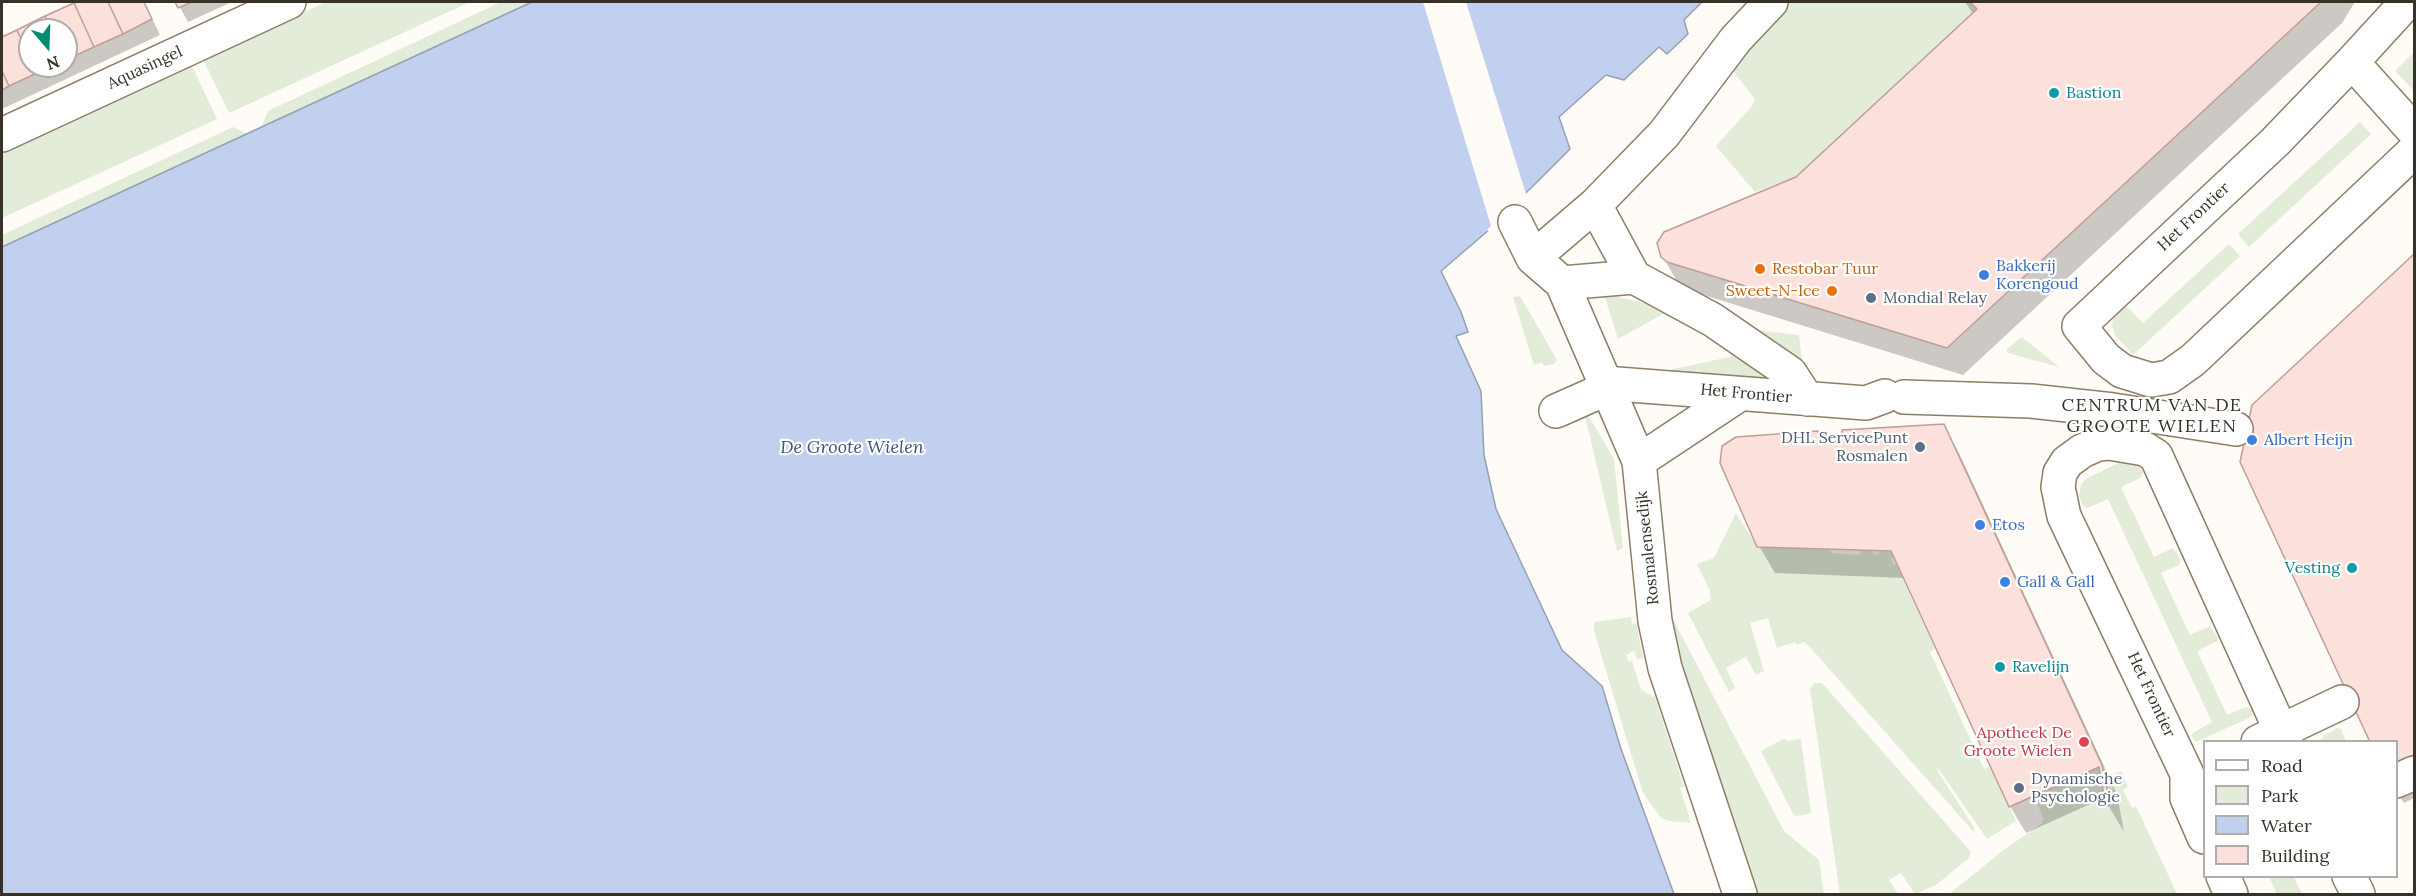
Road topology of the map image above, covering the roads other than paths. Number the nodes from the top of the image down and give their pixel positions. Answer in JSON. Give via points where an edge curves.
{"nodes":[{"id":1,"x":289,"y":2,"type":"edge"},
{"id":2,"x":1771,"y":2,"type":"edge"},
{"id":3,"x":2407,"y":2,"type":"edge"},
{"id":4,"x":2352,"y":62,"type":"junction"},
{"id":5,"x":2415,"y":131,"type":"edge"},
{"id":6,"x":2,"y":135,"type":"edge"},
{"id":7,"x":2415,"y":151,"type":"edge"},
{"id":8,"x":1595,"y":205,"type":"junction"},
{"id":9,"x":1515,"y":222,"type":"dead end"},
{"id":10,"x":1533,"y":258,"type":"junction"},
{"id":11,"x":1634,"y":278,"type":"junction"},
{"id":12,"x":1562,"y":284,"type":"junction"},
{"id":13,"x":2122,"y":371,"type":"junction"},
{"id":14,"x":1607,"y":387,"type":"junction"},
{"id":15,"x":1740,"y":394,"type":"junction"},
{"id":16,"x":1807,"y":399,"type":"junction"},
{"id":17,"x":2113,"y":410,"type":"junction"},
{"id":18,"x":1556,"y":411,"type":"dead end"},
{"id":19,"x":2236,"y":429,"type":"dead end"},
{"id":20,"x":2109,"y":443,"type":"junction"},
{"id":21,"x":1639,"y":461,"type":"junction"},
{"id":22,"x":2342,"y":702,"type":"dead end"},
{"id":23,"x":2275,"y":738,"type":"edge"},
{"id":24,"x":2196,"y":770,"type":"edge"},
{"id":25,"x":2415,"y":773,"type":"edge"},
{"id":26,"x":2398,"y":782,"type":"edge"},
{"id":27,"x":2203,"y":833,"type":"edge"},
{"id":28,"x":2224,"y":878,"type":"edge"},
{"id":29,"x":2350,"y":878,"type":"edge"},
{"id":30,"x":1740,"y":894,"type":"edge"},
{"id":31,"x":2231,"y":894,"type":"edge"},
{"id":32,"x":2358,"y":894,"type":"edge"}],
"edges":[{"from":1,"to":6,"type":"street","name":"Aquasingel"},
{"from":2,"to":8,"type":"street","via":[[1736,39],[1664,134]]},
{"from":3,"to":4,"type":"street","name":"Het Frontier"},
{"from":4,"to":5,"type":"street"},
{"from":4,"to":13,"type":"street","name":"Het Frontier","via":[[2275,142],[2079,326],[2106,359]]},
{"from":7,"to":13,"type":"street","name":"Het Frontier","via":[[2185,367],[2160,379]]},
{"from":8,"to":10,"type":"street"},
{"from":8,"to":11,"type":"street"},
{"from":9,"to":10,"type":"street","name":"Rosmalensedijk"},
{"from":10,"to":12,"type":"street","name":"Rosmalensedijk"},
{"from":11,"to":12,"type":"street"},
{"from":11,"to":16,"type":"street","via":[[1713,320],[1780,366],[1790,373]]},
{"from":12,"to":14,"type":"street","name":"Rosmalensedijk"},
{"from":13,"to":17,"type":"street"},
{"from":14,"to":15,"type":"street","name":"Het Frontier","via":[[1617,384]]},
{"from":14,"to":18,"type":"street"},
{"from":14,"to":21,"type":"street","name":"Rosmalensedijk"},
{"from":15,"to":16,"type":"street","name":"Het Frontier"},
{"from":15,"to":21,"type":"street"},
{"from":16,"to":17,"type":"street","name":"Het Frontier","via":[[1866,403],[1895,397],[2031,401]]},
{"from":17,"to":19,"type":"street","name":"Het Frontier"},
{"from":17,"to":20,"type":"street"},
{"from":20,"to":23,"type":"street","name":"Het Frontier","via":[[2145,449],[2159,460]]},
{"from":20,"to":24,"type":"street","name":"Het Frontier","via":[[2082,451],[2067,462],[2060,473],[2060,505]]},
{"from":21,"to":30,"type":"street","name":"Rosmalensedijk","via":[[1655,621],[1665,668]]},
{"from":22,"to":23,"type":"street","name":"Het Frontier"},
{"from":24,"to":27,"type":"street","name":"Het Frontier","via":[[2187,798]]},
{"from":25,"to":26,"type":"street"},
{"from":28,"to":31,"type":"street"},
{"from":29,"to":32,"type":"street"}]}
